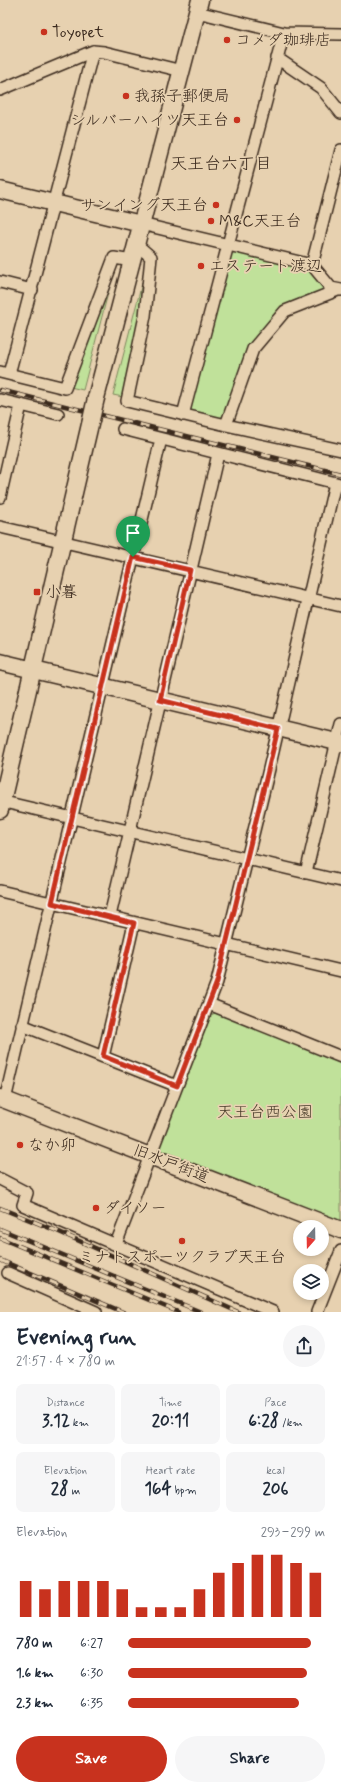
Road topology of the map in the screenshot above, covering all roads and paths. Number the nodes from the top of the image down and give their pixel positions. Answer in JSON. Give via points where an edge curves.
{"nodes":[{"id":1,"x":198,"y":6,"type":"edge"},
{"id":2,"x":284,"y":33,"type":"junction"},
{"id":3,"x":341,"y":34,"type":"edge"},
{"id":4,"x":93,"y":51,"type":"junction"},
{"id":5,"x":277,"y":58,"type":"junction"},
{"id":6,"x":182,"y":71,"type":"junction"},
{"id":7,"x":0,"y":90,"type":"edge"},
{"id":8,"x":341,"y":113,"type":"edge"},
{"id":9,"x":341,"y":150,"type":"edge"},
{"id":10,"x":0,"y":190,"type":"edge"},
{"id":11,"x":54,"y":203,"type":"junction"},
{"id":12,"x":141,"y":224,"type":"junction"},
{"id":13,"x":136,"y":244,"type":"junction"},
{"id":14,"x":229,"y":244,"type":"junction"},
{"id":15,"x":132,"y":261,"type":"junction"},
{"id":16,"x":312,"y":264,"type":"junction"},
{"id":17,"x":0,"y":282,"type":"edge"},
{"id":18,"x":32,"y":290,"type":"junction"},
{"id":19,"x":340,"y":290,"type":"edge"},
{"id":20,"x":4,"y":373,"type":"edge"},
{"id":21,"x":0,"y":400,"type":"edge"},
{"id":22,"x":21,"y":405,"type":"junction"},
{"id":23,"x":58,"y":414,"type":"dead end"},
{"id":24,"x":183,"y":415,"type":"junction"},
{"id":25,"x":226,"y":425,"type":"junction"},
{"id":26,"x":123,"y":430,"type":"dead end"},
{"id":27,"x":161,"y":439,"type":"junction"},
{"id":28,"x":341,"y":450,"type":"edge"},
{"id":29,"x":218,"y":454,"type":"junction"},
{"id":30,"x":338,"y":484,"type":"edge"},
{"id":31,"x":0,"y":497,"type":"edge"},
{"id":32,"x":0,"y":527,"type":"edge"},
{"id":33,"x":63,"y":541,"type":"junction"},
{"id":34,"x":133,"y":557,"type":"junction"},
{"id":35,"x":190,"y":570,"type":"junction"},
{"id":36,"x":308,"y":598,"type":"junction"},
{"id":37,"x":341,"y":606,"type":"edge"},
{"id":38,"x":0,"y":662,"type":"edge"},
{"id":39,"x":32,"y":670,"type":"junction"},
{"id":40,"x":103,"y":687,"type":"junction"},
{"id":41,"x":160,"y":700,"type":"junction"},
{"id":42,"x":341,"y":724,"type":"edge"},
{"id":43,"x":278,"y":729,"type":"junction"},
{"id":44,"x":339,"y":743,"type":"edge"},
{"id":45,"x":1,"y":804,"type":"edge"},
{"id":46,"x":71,"y":818,"type":"junction"},
{"id":47,"x":129,"y":831,"type":"junction"},
{"id":48,"x":248,"y":859,"type":"junction"},
{"id":49,"x":306,"y":872,"type":"junction"},
{"id":50,"x":341,"y":881,"type":"edge"},
{"id":51,"x":0,"y":891,"type":"edge"},
{"id":52,"x":52,"y":903,"type":"junction"},
{"id":53,"x":110,"y":916,"type":"junction"},
{"id":54,"x":134,"y":923,"type":"junction"},
{"id":55,"x":227,"y":944,"type":"junction"},
{"id":56,"x":341,"y":971,"type":"edge"},
{"id":57,"x":209,"y":1004,"type":"junction"},
{"id":58,"x":22,"y":1025,"type":"junction"},
{"id":59,"x":103,"y":1056,"type":"junction"},
{"id":60,"x":341,"y":1057,"type":"edge"},
{"id":61,"x":177,"y":1086,"type":"junction"},
{"id":62,"x":3,"y":1099,"type":"edge"},
{"id":63,"x":150,"y":1156,"type":"junction"},
{"id":64,"x":0,"y":1179,"type":"edge"},
{"id":65,"x":341,"y":1230,"type":"edge"},
{"id":66,"x":116,"y":1244,"type":"junction"},
{"id":67,"x":341,"y":1250,"type":"edge"},
{"id":68,"x":8,"y":1273,"type":"dead end"},
{"id":69,"x":82,"y":1309,"type":"edge"},
{"id":70,"x":96,"y":1312,"type":"edge"},
{"id":71,"x":273,"y":1312,"type":"edge"},
{"id":72,"x":317,"y":1312,"type":"edge"}],
"edges":[{"from":1,"to":2,"type":"street"},
{"from":1,"to":6,"type":"street"},
{"from":2,"to":3,"type":"street"},
{"from":2,"to":5,"type":"street"},
{"from":4,"to":6,"type":"street"},
{"from":4,"to":7,"type":"street"},
{"from":4,"to":11,"type":"street"},
{"from":5,"to":8,"type":"street","via":[[321,88]]},
{"from":5,"to":14,"type":"street"},
{"from":6,"to":12,"type":"street"},
{"from":9,"to":16,"type":"street"},
{"from":10,"to":11,"type":"street"},
{"from":11,"to":12,"type":"street"},
{"from":11,"to":18,"type":"street"},
{"from":12,"to":13,"type":"street"},
{"from":12,"to":14,"type":"street"},
{"from":13,"to":15,"type":"street"},
{"from":13,"to":24,"type":"street","via":[[151,257],[145,316],[127,401]]},
{"from":14,"to":16,"type":"street"},
{"from":14,"to":24,"type":"street"},
{"from":15,"to":20,"type":"street","via":[[114,258],[65,388]]},
{"from":15,"to":33,"type":"street","bridge":true,"via":[[96,398]]},
{"from":16,"to":19,"type":"street","via":[[331,288]]},
{"from":17,"to":18,"type":"street"},
{"from":18,"to":20,"type":"street"},
{"from":19,"to":25,"type":"street","via":[[285,311],[253,349]]},
{"from":21,"to":22,"type":"street"},
{"from":22,"to":23,"type":"street"},
{"from":22,"to":31,"type":"street"},
{"from":24,"to":25,"type":"street"},
{"from":25,"to":28,"type":"street"},
{"from":26,"to":27,"type":"street"},
{"from":27,"to":29,"type":"street"},
{"from":27,"to":34,"type":"street"},
{"from":29,"to":30,"type":"street"},
{"from":29,"to":35,"type":"street"},
{"from":30,"to":36,"type":"street"},
{"from":32,"to":33,"type":"street"},
{"from":33,"to":34,"type":"street"},
{"from":33,"to":39,"type":"street"},
{"from":34,"to":35,"type":"street"},
{"from":34,"to":40,"type":"street"},
{"from":35,"to":36,"type":"street"},
{"from":35,"to":41,"type":"street"},
{"from":36,"to":37,"type":"street"},
{"from":36,"to":43,"type":"street"},
{"from":38,"to":39,"type":"street"},
{"from":39,"to":40,"type":"street"},
{"from":39,"to":45,"type":"street"},
{"from":40,"to":41,"type":"street"},
{"from":40,"to":46,"type":"street"},
{"from":41,"to":43,"type":"street"},
{"from":41,"to":47,"type":"street"},
{"from":42,"to":44,"type":"street"},
{"from":43,"to":44,"type":"street"},
{"from":43,"to":48,"type":"street"},
{"from":44,"to":49,"type":"street"},
{"from":45,"to":46,"type":"street"},
{"from":46,"to":47,"type":"street"},
{"from":46,"to":52,"type":"street"},
{"from":47,"to":48,"type":"street"},
{"from":47,"to":53,"type":"street"},
{"from":48,"to":49,"type":"street"},
{"from":48,"to":55,"type":"street"},
{"from":49,"to":50,"type":"street"},
{"from":51,"to":52,"type":"street"},
{"from":52,"to":53,"type":"street"},
{"from":52,"to":58,"type":"street"},
{"from":53,"to":54,"type":"street"},
{"from":54,"to":55,"type":"street"},
{"from":54,"to":59,"type":"street"},
{"from":55,"to":56,"type":"street"},
{"from":55,"to":57,"type":"street"},
{"from":57,"to":60,"type":"street"},
{"from":57,"to":61,"type":"street"},
{"from":58,"to":59,"type":"street"},
{"from":58,"to":62,"type":"street"},
{"from":59,"to":61,"type":"street"},
{"from":61,"to":63,"type":"street"},
{"from":62,"to":63,"type":"street","name":"旧水戸街道"},
{"from":63,"to":65,"type":"street","name":"旧水戸街道"},
{"from":63,"to":66,"type":"street"},
{"from":64,"to":66,"type":"street","via":[[27,1193],[23,1205]]},
{"from":66,"to":71,"type":"street"},
{"from":67,"to":72,"type":"street"},
{"from":68,"to":69,"type":"street"},
{"from":69,"to":70,"type":"street"}]}
